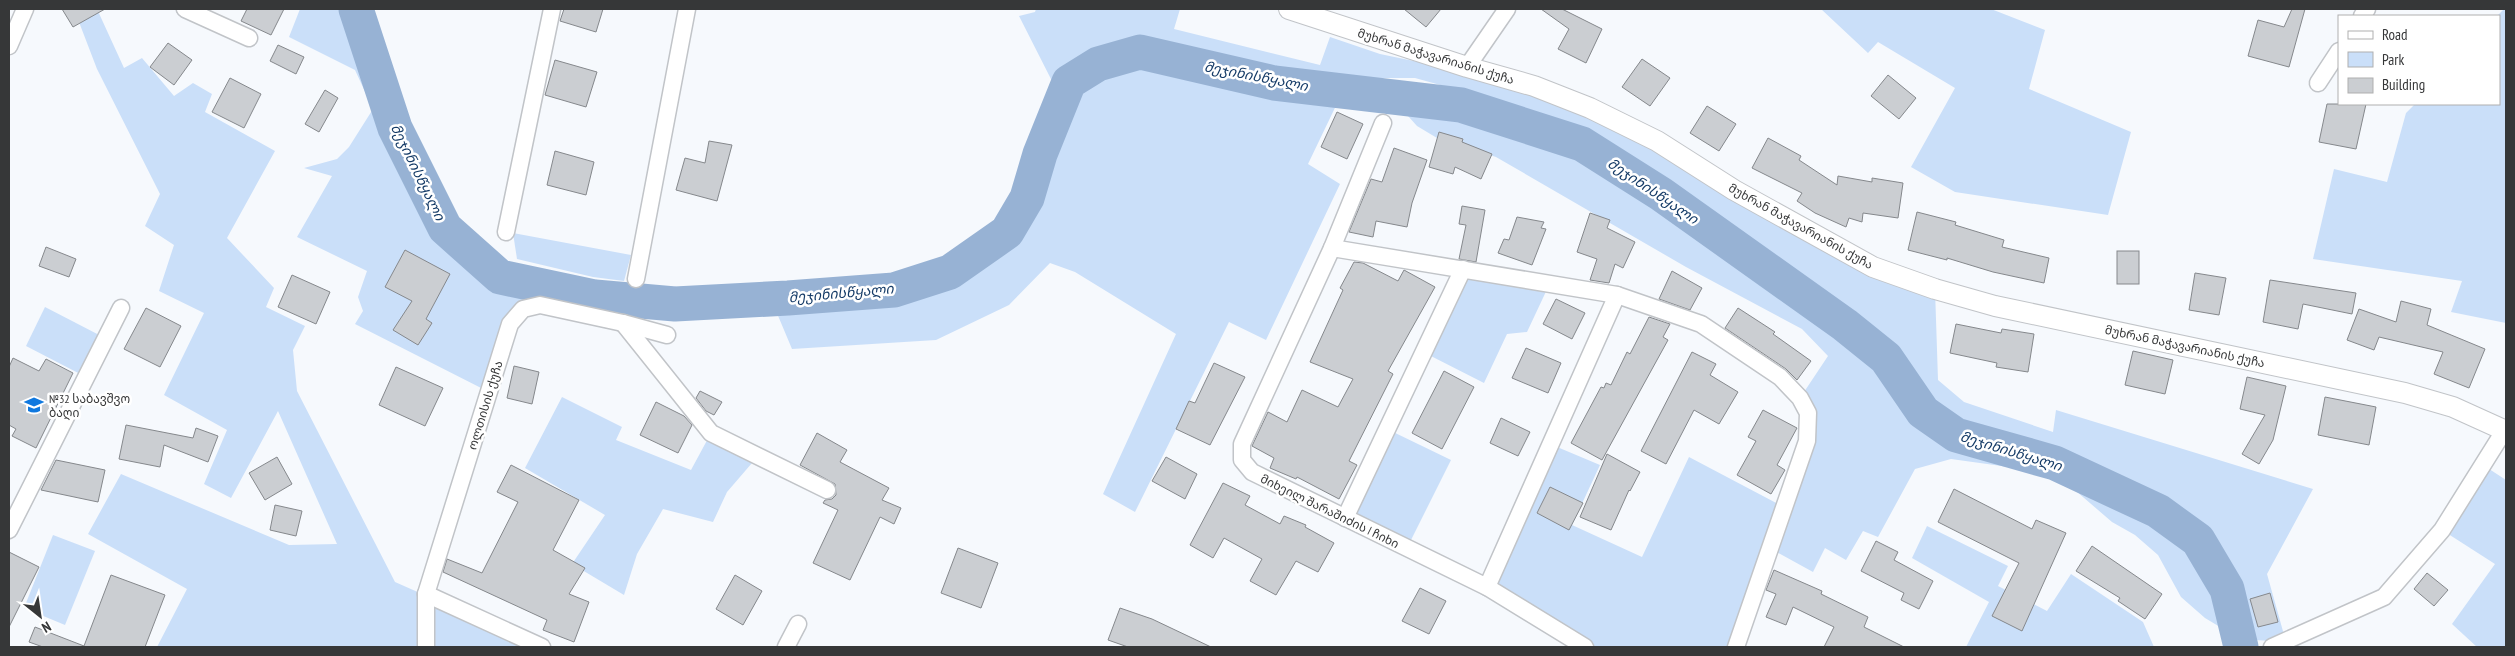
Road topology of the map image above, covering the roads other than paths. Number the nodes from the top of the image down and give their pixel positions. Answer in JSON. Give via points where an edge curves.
{"nodes":[{"id":1,"x":25,"y":9,"type":"edge"},
{"id":2,"x":184,"y":9,"type":"edge"},
{"id":3,"x":552,"y":9,"type":"edge"},
{"id":4,"x":687,"y":9,"type":"edge"},
{"id":5,"x":1289,"y":9,"type":"edge"},
{"id":6,"x":1506,"y":9,"type":"edge"},
{"id":7,"x":249,"y":38,"type":"dead end"},
{"id":8,"x":9,"y":46,"type":"edge"},
{"id":9,"x":2338,"y":53,"type":"edge"},
{"id":10,"x":1467,"y":67,"type":"junction"},
{"id":11,"x":2318,"y":83,"type":"dead end"},
{"id":12,"x":1383,"y":123,"type":"dead end"},
{"id":13,"x":506,"y":232,"type":"dead end"},
{"id":14,"x":1332,"y":248,"type":"junction"},
{"id":15,"x":1463,"y":269,"type":"junction"},
{"id":16,"x":636,"y":279,"type":"dead end"},
{"id":17,"x":1617,"y":294,"type":"junction"},
{"id":18,"x":122,"y":308,"type":"dead end"},
{"id":19,"x":623,"y":323,"type":"junction"},
{"id":20,"x":667,"y":335,"type":"dead end"},
{"id":21,"x":2505,"y":431,"type":"edge"},
{"id":22,"x":827,"y":490,"type":"dead end"},
{"id":23,"x":1345,"y":518,"type":"junction"},
{"id":24,"x":9,"y":530,"type":"edge"},
{"id":25,"x":1487,"y":587,"type":"junction"},
{"id":26,"x":426,"y":594,"type":"junction"},
{"id":27,"x":798,"y":624,"type":"dead end"},
{"id":28,"x":2279,"y":645,"type":"edge"},
{"id":29,"x":426,"y":647,"type":"edge"},
{"id":30,"x":542,"y":647,"type":"edge"},
{"id":31,"x":786,"y":647,"type":"edge"},
{"id":32,"x":1585,"y":647,"type":"edge"},
{"id":33,"x":1736,"y":647,"type":"edge"}],
"edges":[{"from":1,"to":8,"type":"street"},
{"from":2,"to":7,"type":"street"},
{"from":3,"to":13,"type":"street"},
{"from":4,"to":16,"type":"street"},
{"from":5,"to":10,"type":"street","name":"მუხრან მაჭავარიანის ქუჩა"},
{"from":6,"to":10,"type":"street"},
{"from":9,"to":11,"type":"street"},
{"from":10,"to":21,"type":"street","name":"მუხრან მაჭავარიანის ქუჩა","via":[[1534,86],[1590,108],[1657,142],[1734,190],[1873,267],[1935,289],[1995,306],[2405,392],[2453,408]]},
{"from":12,"to":14,"type":"street","name":"მიხეილ შარაშიძის I ჩიხი"},
{"from":14,"to":15,"type":"street"},
{"from":14,"to":23,"type":"street","name":"მიხეილ შარაშიძის I ჩიხი","via":[[1242,444],[1242,460],[1252,472]]},
{"from":15,"to":17,"type":"street"},
{"from":15,"to":23,"type":"street"},
{"from":17,"to":25,"type":"street"},
{"from":17,"to":33,"type":"street","via":[[1701,324],[1780,377],[1800,398],[1808,413],[1807,441]]},
{"from":18,"to":24,"type":"street"},
{"from":19,"to":20,"type":"street","name":"ოლთისის ქუჩა"},
{"from":19,"to":22,"type":"street","via":[[711,433]]},
{"from":19,"to":26,"type":"street","name":"ოლთისის ქუჩა","via":[[540,305],[523,310],[510,324]]},
{"from":21,"to":28,"type":"street","via":[[2442,530],[2384,597]]},
{"from":23,"to":25,"type":"street","name":"მიხეილ შარაშიძის I ჩიხი"},
{"from":25,"to":32,"type":"street","name":"მიხეილ შარაშიძის I ჩიხი"},
{"from":26,"to":29,"type":"street","name":"ოლთისის ქუჩა"},
{"from":26,"to":30,"type":"street"},
{"from":27,"to":31,"type":"street"}]}
